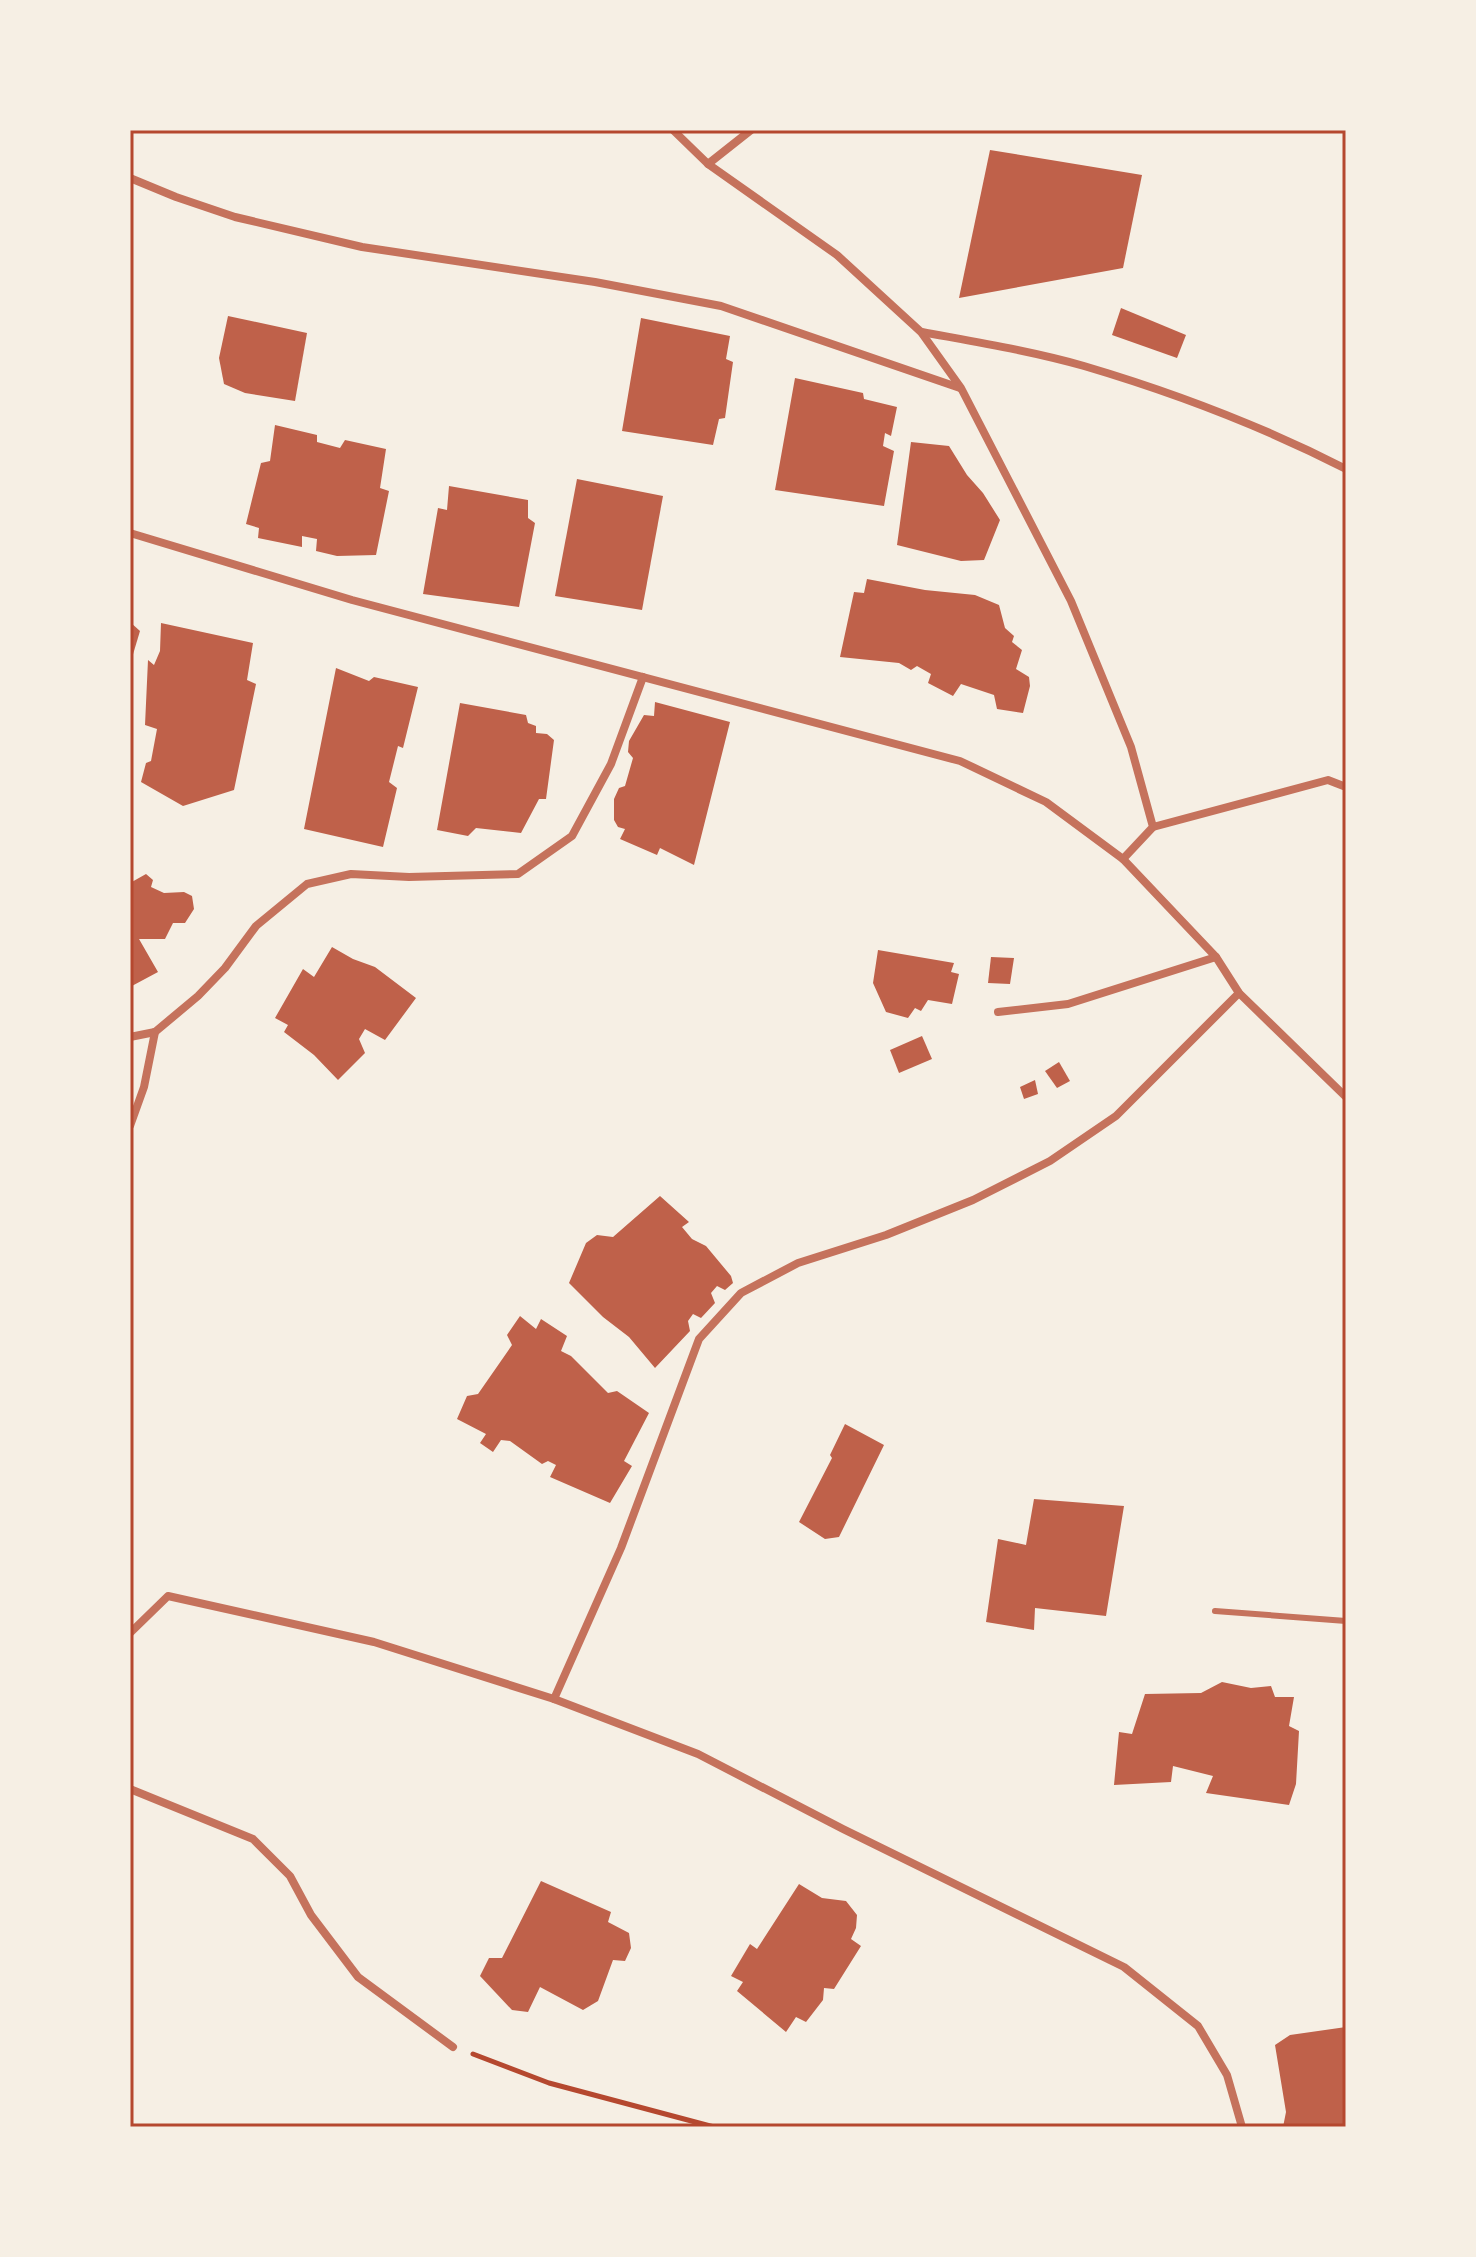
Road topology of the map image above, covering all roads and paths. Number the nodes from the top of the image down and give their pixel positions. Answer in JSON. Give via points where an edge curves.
{"nodes":[{"id":1,"x":673,"y":130,"type":"edge"},
{"id":2,"x":751,"y":130,"type":"edge"},
{"id":3,"x":708,"y":164,"type":"junction"},
{"id":4,"x":130,"y":178,"type":"edge"},
{"id":5,"x":921,"y":332,"type":"junction"},
{"id":6,"x":961,"y":388,"type":"junction"},
{"id":7,"x":1346,"y":469,"type":"edge"},
{"id":8,"x":130,"y":533,"type":"edge"},
{"id":9,"x":643,"y":677,"type":"junction"},
{"id":10,"x":1346,"y":787,"type":"edge"},
{"id":11,"x":1153,"y":827,"type":"junction"},
{"id":12,"x":1123,"y":859,"type":"junction"},
{"id":13,"x":1216,"y":957,"type":"junction"},
{"id":14,"x":1239,"y":993,"type":"junction"},
{"id":15,"x":998,"y":1012,"type":"dead end"},
{"id":16,"x":155,"y":1032,"type":"junction"},
{"id":17,"x":130,"y":1037,"type":"edge"},
{"id":18,"x":1346,"y":1097,"type":"edge"},
{"id":19,"x":130,"y":1126,"type":"edge"},
{"id":20,"x":1215,"y":1611,"type":"dead end"},
{"id":21,"x":1346,"y":1621,"type":"edge"},
{"id":22,"x":130,"y":1633,"type":"edge"},
{"id":23,"x":554,"y":1699,"type":"junction"},
{"id":24,"x":130,"y":1789,"type":"edge"},
{"id":25,"x":453,"y":2047,"type":"joint"},
{"id":26,"x":714,"y":2127,"type":"edge"},
{"id":27,"x":1242,"y":2127,"type":"edge"}],
"edges":[{"from":1,"to":3,"type":"street"},
{"from":2,"to":3,"type":"street"},
{"from":3,"to":5,"type":"street","via":[[837,255]]},
{"from":4,"to":6,"type":"street","via":[[235,217],[362,247],[721,306]]},
{"from":5,"to":6,"type":"street"},
{"from":5,"to":7,"type":"street","via":[[1084,367],[1277,435]]},
{"from":6,"to":11,"type":"street","via":[[1071,601],[1131,747]]},
{"from":8,"to":9,"type":"street","via":[[352,600]]},
{"from":9,"to":12,"type":"street","via":[[960,761],[1046,802]]},
{"from":9,"to":16,"type":"street","via":[[611,764],[572,836],[518,874],[351,874],[307,884],[256,926],[225,968]]},
{"from":10,"to":11,"type":"street","via":[[1328,780]]},
{"from":11,"to":12,"type":"street"},
{"from":12,"to":13,"type":"street"},
{"from":13,"to":14,"type":"street"},
{"from":13,"to":15,"type":"street","via":[[1068,1004]]},
{"from":14,"to":18,"type":"street"},
{"from":14,"to":23,"type":"street","via":[[1116,1116],[1050,1161],[973,1200],[798,1263],[741,1293],[699,1339],[621,1548]]},
{"from":16,"to":17,"type":"street"},
{"from":16,"to":19,"type":"street"},
{"from":20,"to":21,"type":"lane"},
{"from":22,"to":23,"type":"street","via":[[168,1596],[374,1642]]},
{"from":23,"to":27,"type":"street","via":[[698,1754],[1124,1967],[1198,2026],[1227,2075]]},
{"from":24,"to":25,"type":"street","via":[[253,1839],[290,1876],[311,1915],[358,1977]]},
{"from":25,"to":26,"type":"path","via":[[549,2083]]}]}
